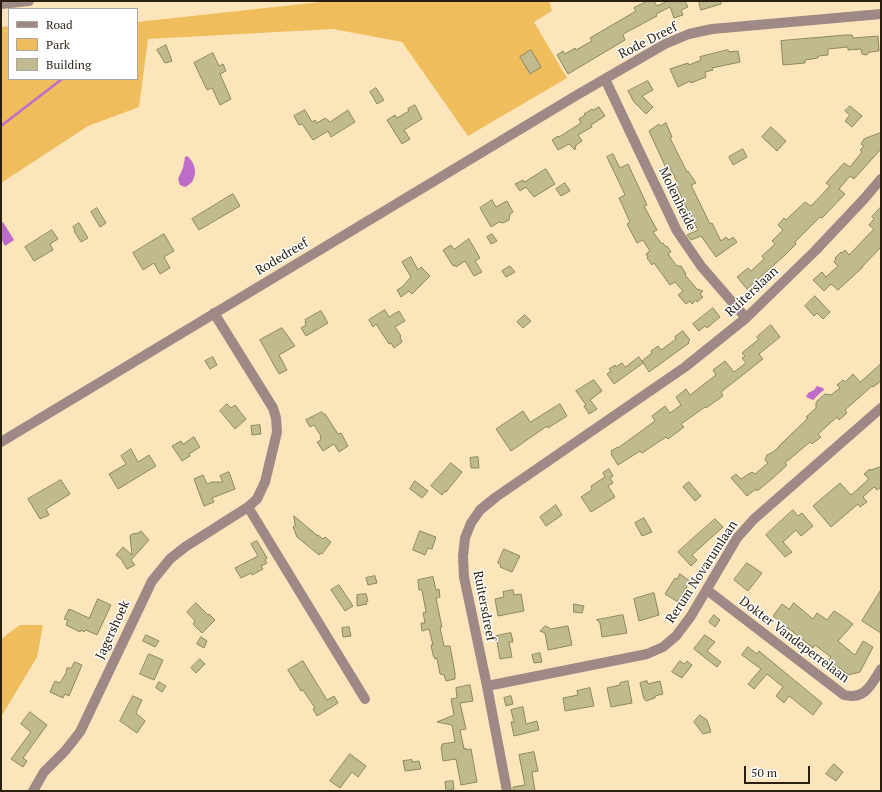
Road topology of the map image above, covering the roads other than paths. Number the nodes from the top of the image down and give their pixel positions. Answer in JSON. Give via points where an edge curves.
{"nodes":[{"id":1,"x":29,"y":1,"type":"edge"},
{"id":2,"x":1,"y":4,"type":"edge"},
{"id":3,"x":881,"y":14,"type":"edge"},
{"id":4,"x":605,"y":78,"type":"junction"},
{"id":5,"x":577,"y":95,"type":"joint"},
{"id":6,"x":881,"y":179,"type":"edge"},
{"id":7,"x":214,"y":313,"type":"junction"},
{"id":8,"x":746,"y":318,"type":"junction"},
{"id":9,"x":626,"y":408,"type":"joint"},
{"id":10,"x":881,"y":408,"type":"edge"},
{"id":11,"x":1,"y":442,"type":"edge"},
{"id":12,"x":248,"y":507,"type":"junction"},
{"id":13,"x":707,"y":590,"type":"junction"},
{"id":14,"x":881,"y":669,"type":"edge"},
{"id":15,"x":487,"y":686,"type":"junction"},
{"id":16,"x":365,"y":699,"type":"dead end"},
{"id":17,"x":33,"y":791,"type":"edge"},
{"id":18,"x":507,"y":791,"type":"edge"}],
"edges":[{"from":1,"to":2,"type":"street"},
{"from":3,"to":4,"type":"street","name":"Rode Dreef","via":[[697,32],[665,44]]},
{"from":4,"to":5,"type":"street","name":"Rode Dreef"},
{"from":4,"to":8,"type":"street","name":"Molenheide","via":[[677,231],[700,266]]},
{"from":5,"to":7,"type":"street","name":"Rodedreef"},
{"from":6,"to":8,"type":"street","name":"Ruiterslaan","via":[[815,251]]},
{"from":7,"to":11,"type":"street","name":"Rodedreef"},
{"from":7,"to":12,"type":"street","name":"Jagershoek","via":[[273,408],[276,418],[277,432],[265,482],[257,499]]},
{"from":8,"to":9,"type":"street","name":"Ruiterslaan","via":[[685,367]]},
{"from":9,"to":15,"type":"street","name":"Ruitersdreef","via":[[496,497],[480,510],[470,523],[465,538],[464,577]]},
{"from":10,"to":13,"type":"street","name":"Rerum Novarumlaan","via":[[754,519],[737,538]]},
{"from":12,"to":16,"type":"street"},
{"from":12,"to":17,"type":"street","name":"Jagershoek","via":[[185,546],[152,581],[80,732],[44,772]]},
{"from":13,"to":14,"type":"street","name":"Dokter Vandeperrelaan","via":[[844,694],[862,694],[869,689]]},
{"from":13,"to":15,"type":"street","name":"Rerum Novarumlaan","via":[[676,636],[663,647],[647,654]]},
{"from":15,"to":18,"type":"street","name":"Ruitersdreef"}]}
